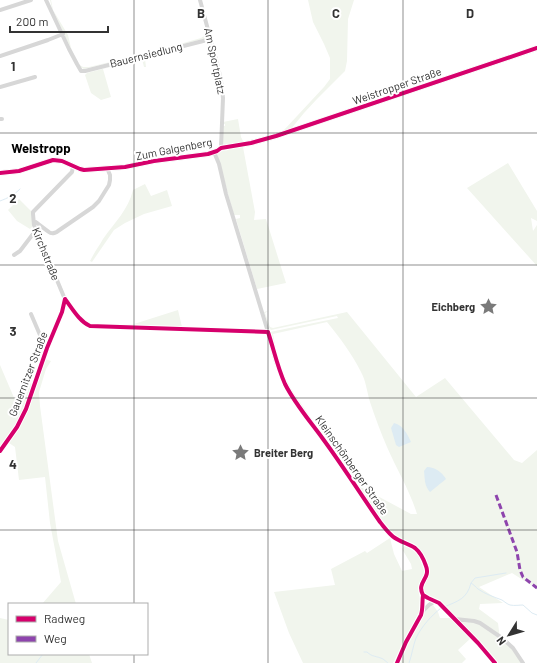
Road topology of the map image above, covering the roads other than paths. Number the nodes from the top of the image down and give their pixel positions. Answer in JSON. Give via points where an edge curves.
{"nodes":[{"id":1,"x":31,"y":0,"type":"edge"},
{"id":2,"x":46,"y":0,"type":"edge"},
{"id":3,"x":200,"y":0,"type":"edge"},
{"id":4,"x":0,"y":10,"type":"edge"},
{"id":5,"x":63,"y":34,"type":"junction"},
{"id":6,"x":211,"y":39,"type":"junction"},
{"id":7,"x":537,"y":48,"type":"edge"},
{"id":8,"x":0,"y":56,"type":"edge"},
{"id":9,"x":35,"y":77,"type":"dead end"},
{"id":10,"x":0,"y":87,"type":"edge"},
{"id":11,"x":263,"y":140,"type":"joint"},
{"id":12,"x":221,"y":148,"type":"junction"},
{"id":13,"x":214,"y":152,"type":"junction"},
{"id":14,"x":74,"y":166,"type":"junction"},
{"id":15,"x":107,"y":168,"type":"junction"},
{"id":16,"x":114,"y":168,"type":"junction"},
{"id":17,"x":0,"y":173,"type":"edge"},
{"id":18,"x":110,"y":175,"type":"junction"},
{"id":19,"x":34,"y":221,"type":"junction"},
{"id":20,"x":36,"y":230,"type":"junction"},
{"id":21,"x":14,"y":255,"type":"dead end"},
{"id":22,"x":65,"y":299,"type":"junction"},
{"id":23,"x":31,"y":314,"type":"dead end"},
{"id":24,"x":110,"y":327,"type":"dead end"},
{"id":25,"x":47,"y":348,"type":"junction"},
{"id":26,"x":0,"y":451,"type":"edge"},
{"id":27,"x":423,"y":595,"type":"junction"},
{"id":28,"x":437,"y":602,"type":"junction"},
{"id":29,"x":422,"y":611,"type":"junction"},
{"id":30,"x":455,"y":618,"type":"junction"},
{"id":31,"x":397,"y":663,"type":"edge"},
{"id":32,"x":495,"y":663,"type":"edge"},
{"id":33,"x":524,"y":663,"type":"edge"}],
"edges":[{"from":1,"to":4,"type":"street"},
{"from":2,"to":5,"type":"street"},
{"from":3,"to":6,"type":"street","name":"Am Sportplatz"},
{"from":5,"to":6,"type":"street","name":"Bauernsiedlung","via":[[82,71]]},
{"from":5,"to":8,"type":"street"},
{"from":6,"to":12,"type":"street","name":"Am Sportplatz","via":[[223,98]]},
{"from":7,"to":11,"type":"street","name":"Weistropper Straße"},
{"from":9,"to":10,"type":"street"},
{"from":11,"to":12,"type":"street","name":"Zum Galgenberg"},
{"from":12,"to":13,"type":"street","name":"Zum Galgenberg"},
{"from":13,"to":16,"type":"street","name":"Zum Galgenberg"},
{"from":13,"to":27,"type":"street","name":"Kleinschönberger Straße","via":[[276,362],[285,383],[380,522],[391,535],[415,548],[420,554],[427,568],[426,578],[421,586]]},
{"from":14,"to":15,"type":"street","name":"Zum Galgenberg","via":[[88,170]]},
{"from":14,"to":17,"type":"street","via":[[53,160],[19,171]]},
{"from":14,"to":19,"type":"street","name":"Kirchstraße","via":[[72,172],[34,212]]},
{"from":15,"to":16,"type":"street","name":"Zum Galgenberg"},
{"from":15,"to":18,"type":"street"},
{"from":16,"to":18,"type":"street"},
{"from":18,"to":19,"type":"street","via":[[109,185],[99,201],[58,231],[50,233]]},
{"from":19,"to":20,"type":"street","name":"Kirchstraße"},
{"from":20,"to":21,"type":"street"},
{"from":20,"to":22,"type":"street","name":"Kirchstraße"},
{"from":22,"to":24,"type":"street","name":"Kirchstraße","via":[[87,325]]},
{"from":22,"to":25,"type":"street","name":"Gauernitzer Straße"},
{"from":23,"to":25,"type":"street"},
{"from":25,"to":26,"type":"street","name":"Gauernitzer Straße","via":[[26,409]]},
{"from":27,"to":28,"type":"street"},
{"from":27,"to":29,"type":"street","name":"Kleinschönberger Straße"},
{"from":28,"to":29,"type":"street"},
{"from":28,"to":30,"type":"street"},
{"from":29,"to":31,"type":"street"},
{"from":30,"to":32,"type":"street"},
{"from":30,"to":33,"type":"street","via":[[480,623],[502,638]]}]}
